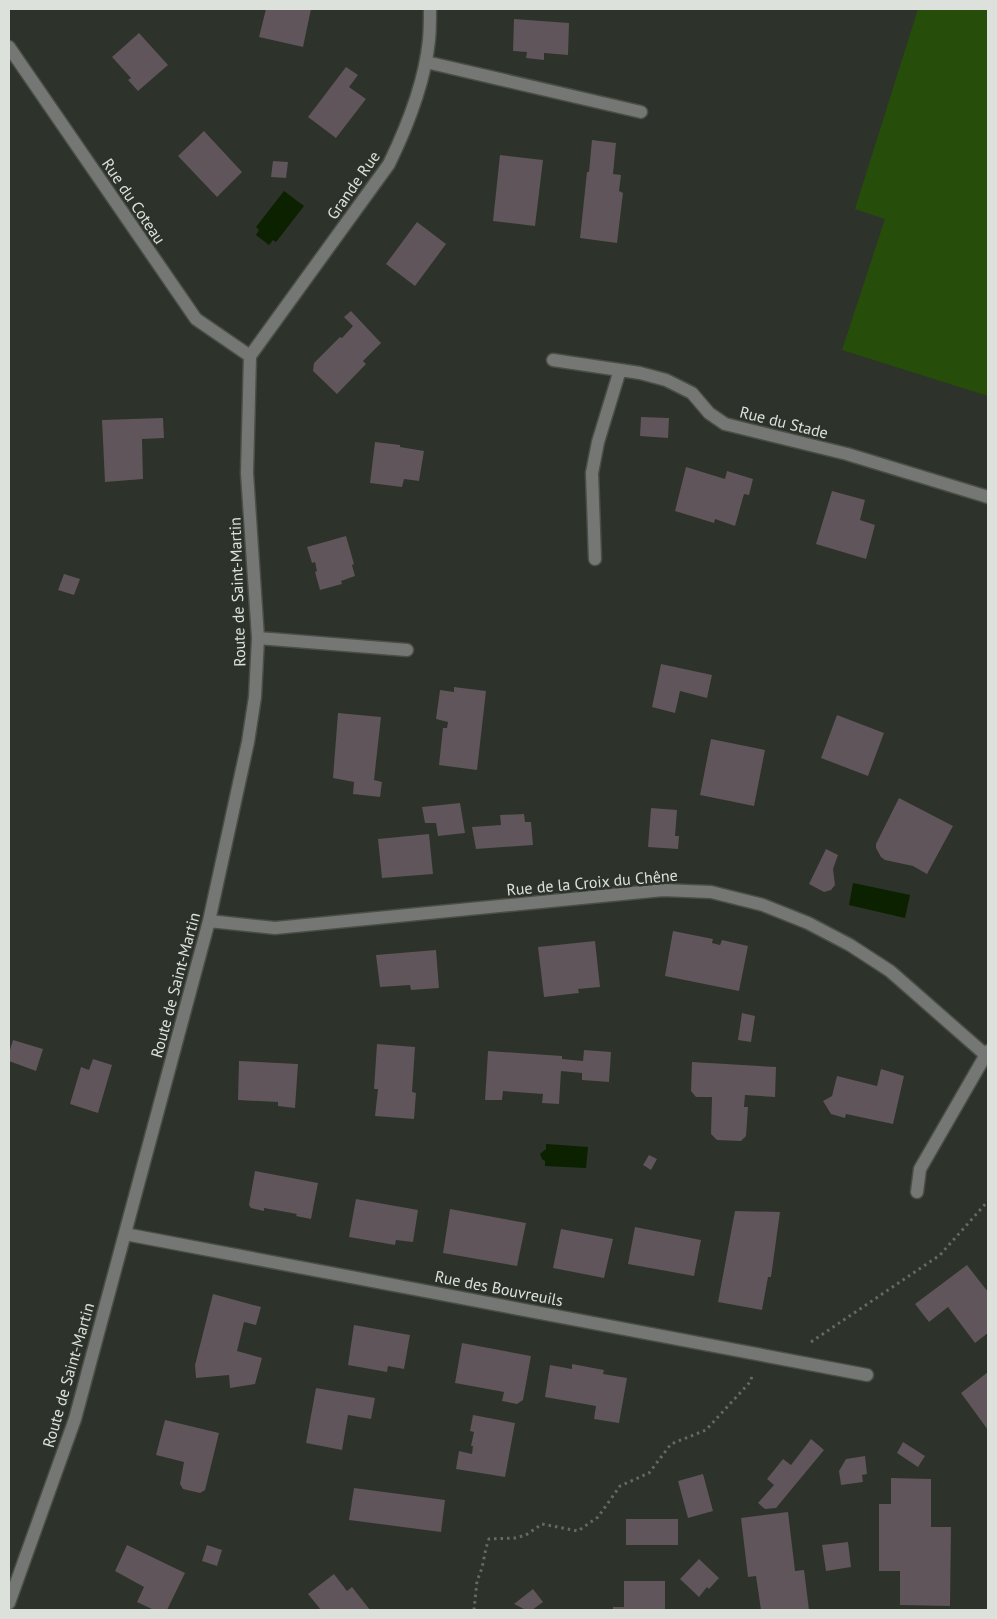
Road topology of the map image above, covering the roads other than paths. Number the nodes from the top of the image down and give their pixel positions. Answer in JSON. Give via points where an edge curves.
{"nodes":[{"id":1,"x":430,"y":9,"type":"edge"},
{"id":2,"x":9,"y":47,"type":"edge"},
{"id":3,"x":426,"y":62,"type":"junction"},
{"id":4,"x":641,"y":112,"type":"dead end"},
{"id":5,"x":250,"y":356,"type":"junction"},
{"id":6,"x":553,"y":360,"type":"dead end"},
{"id":7,"x":620,"y":370,"type":"junction"},
{"id":8,"x":988,"y":497,"type":"edge"},
{"id":9,"x":595,"y":559,"type":"dead end"},
{"id":10,"x":258,"y":638,"type":"junction"},
{"id":11,"x":407,"y":650,"type":"dead end"},
{"id":12,"x":209,"y":921,"type":"junction"},
{"id":13,"x":987,"y":1054,"type":"edge"},
{"id":14,"x":916,"y":1192,"type":"dead end"},
{"id":15,"x":125,"y":1234,"type":"junction"},
{"id":16,"x":867,"y":1375,"type":"dead end"},
{"id":17,"x":9,"y":1603,"type":"edge"}],
"edges":[{"from":1,"to":3,"type":"street","name":"Grande Rue"},
{"from":2,"to":5,"type":"street","name":"Rue du Coteau","via":[[196,319]]},
{"from":3,"to":4,"type":"street"},
{"from":3,"to":5,"type":"street","name":"Grande Rue","via":[[405,131],[390,164]]},
{"from":5,"to":10,"type":"street","name":"Route de Saint-Martin","via":[[247,473]]},
{"from":6,"to":7,"type":"street","name":"Rue du Stade"},
{"from":7,"to":8,"type":"street","name":"Rue du Stade","via":[[666,380],[692,393],[709,413],[725,424],[847,454]]},
{"from":7,"to":9,"type":"street","via":[[592,473]]},
{"from":10,"to":11,"type":"street"},
{"from":10,"to":12,"type":"street","name":"Route de Saint-Martin","via":[[255,697],[248,742]]},
{"from":12,"to":13,"type":"street","name":"Rue de la Croix du Chêne","via":[[275,928],[662,890],[711,892],[763,905],[850,944],[890,971]]},
{"from":12,"to":15,"type":"street","name":"Route de Saint-Martin"},
{"from":13,"to":14,"type":"street","via":[[920,1169]]},
{"from":15,"to":16,"type":"street","name":"Rue des Bouvreuils"},
{"from":15,"to":17,"type":"street","name":"Route de Saint-Martin","via":[[75,1419]]}]}
